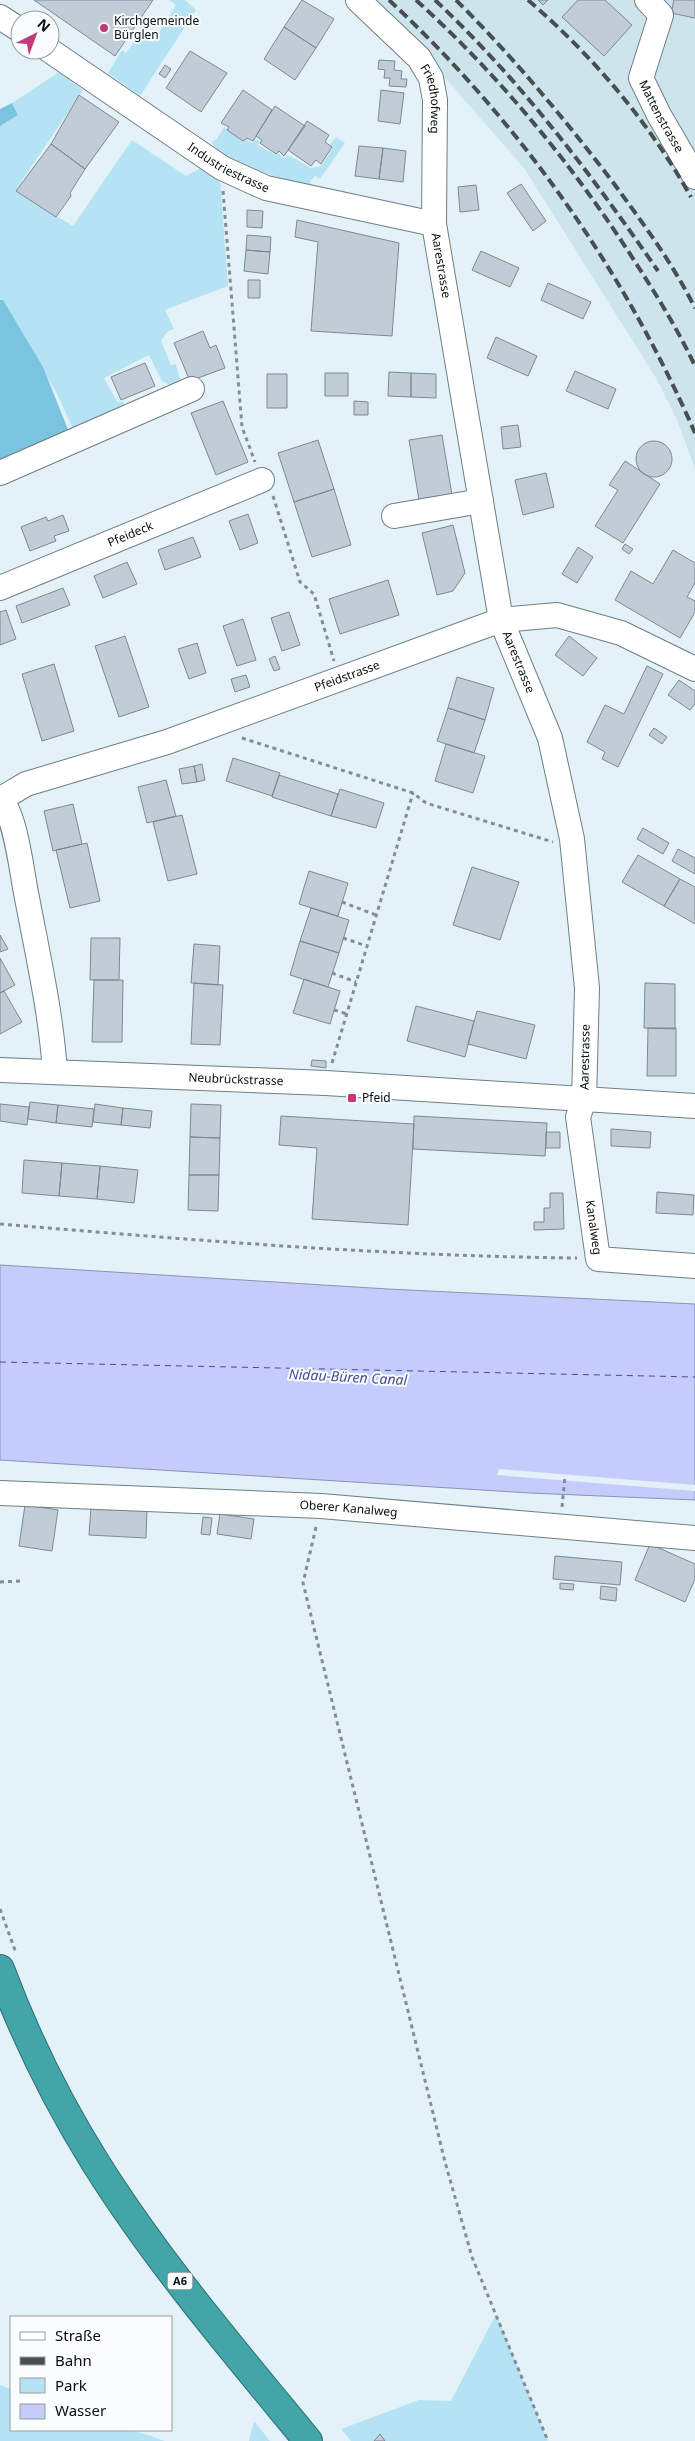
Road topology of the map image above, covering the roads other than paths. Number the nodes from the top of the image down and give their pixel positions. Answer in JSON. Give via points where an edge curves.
{"nodes":[{"id":1,"x":358,"y":0,"type":"edge"},
{"id":2,"x":647,"y":0,"type":"edge"},
{"id":3,"x":60,"y":58,"type":"edge"},
{"id":4,"x":695,"y":177,"type":"edge"},
{"id":5,"x":434,"y":224,"type":"junction"},
{"id":6,"x":192,"y":389,"type":"dead end"},
{"id":7,"x":0,"y":473,"type":"edge"},
{"id":8,"x":262,"y":480,"type":"road end"},
{"id":9,"x":481,"y":501,"type":"junction"},
{"id":10,"x":394,"y":516,"type":"dead end"},
{"id":11,"x":0,"y":588,"type":"edge"},
{"id":12,"x":501,"y":620,"type":"junction"},
{"id":13,"x":695,"y":669,"type":"edge"},
{"id":14,"x":0,"y":799,"type":"edge"},
{"id":15,"x":0,"y":1070,"type":"edge"},
{"id":16,"x":55,"y":1072,"type":"junction"},
{"id":17,"x":584,"y":1100,"type":"junction"},
{"id":18,"x":695,"y":1106,"type":"edge"},
{"id":19,"x":695,"y":1266,"type":"edge"},
{"id":20,"x":0,"y":1492,"type":"edge"},
{"id":21,"x":695,"y":1538,"type":"edge"},
{"id":22,"x":9,"y":1965,"type":"edge"},
{"id":23,"x":308,"y":2441,"type":"edge"}],
"edges":[{"from":1,"to":5,"type":"street","name":"Friedhofweg","via":[[411,49],[430,78],[436,123]]},
{"from":2,"to":4,"type":"street","name":"Mattenstrasse","via":[[661,15],[641,78]]},
{"from":3,"to":5,"type":"street","name":"Industriestrasse","via":[[222,168],[266,188]]},
{"from":5,"to":9,"type":"street","name":"Aarestrasse"},
{"from":6,"to":7,"type":"street"},
{"from":8,"to":11,"type":"street","name":"Pfeideck"},
{"from":9,"to":10,"type":"street"},
{"from":9,"to":12,"type":"street","name":"Aarestrasse"},
{"from":12,"to":13,"type":"street","name":"Pfeidstrasse","via":[[557,615],[621,633]]},
{"from":12,"to":14,"type":"street","name":"Pfeidstrasse","via":[[167,742],[26,784]]},
{"from":12,"to":17,"type":"street","name":"Aarestrasse","via":[[550,738],[573,848],[587,988]]},
{"from":14,"to":16,"type":"street","via":[[11,820],[39,955]]},
{"from":15,"to":16,"type":"street","name":"Neubrückstrasse"},
{"from":16,"to":17,"type":"street","name":"Neubrückstrasse","via":[[326,1083]]},
{"from":17,"to":18,"type":"street","name":"Neubrückstrasse"},
{"from":17,"to":19,"type":"street","name":"Kanalweg","via":[[578,1118],[598,1259]]},
{"from":20,"to":21,"type":"street","name":"Oberer Kanalweg","via":[[321,1506]]},
{"from":22,"to":23,"type":"highway","number":"A6","via":[[39,2059],[95,2162],[162,2258]]}]}
